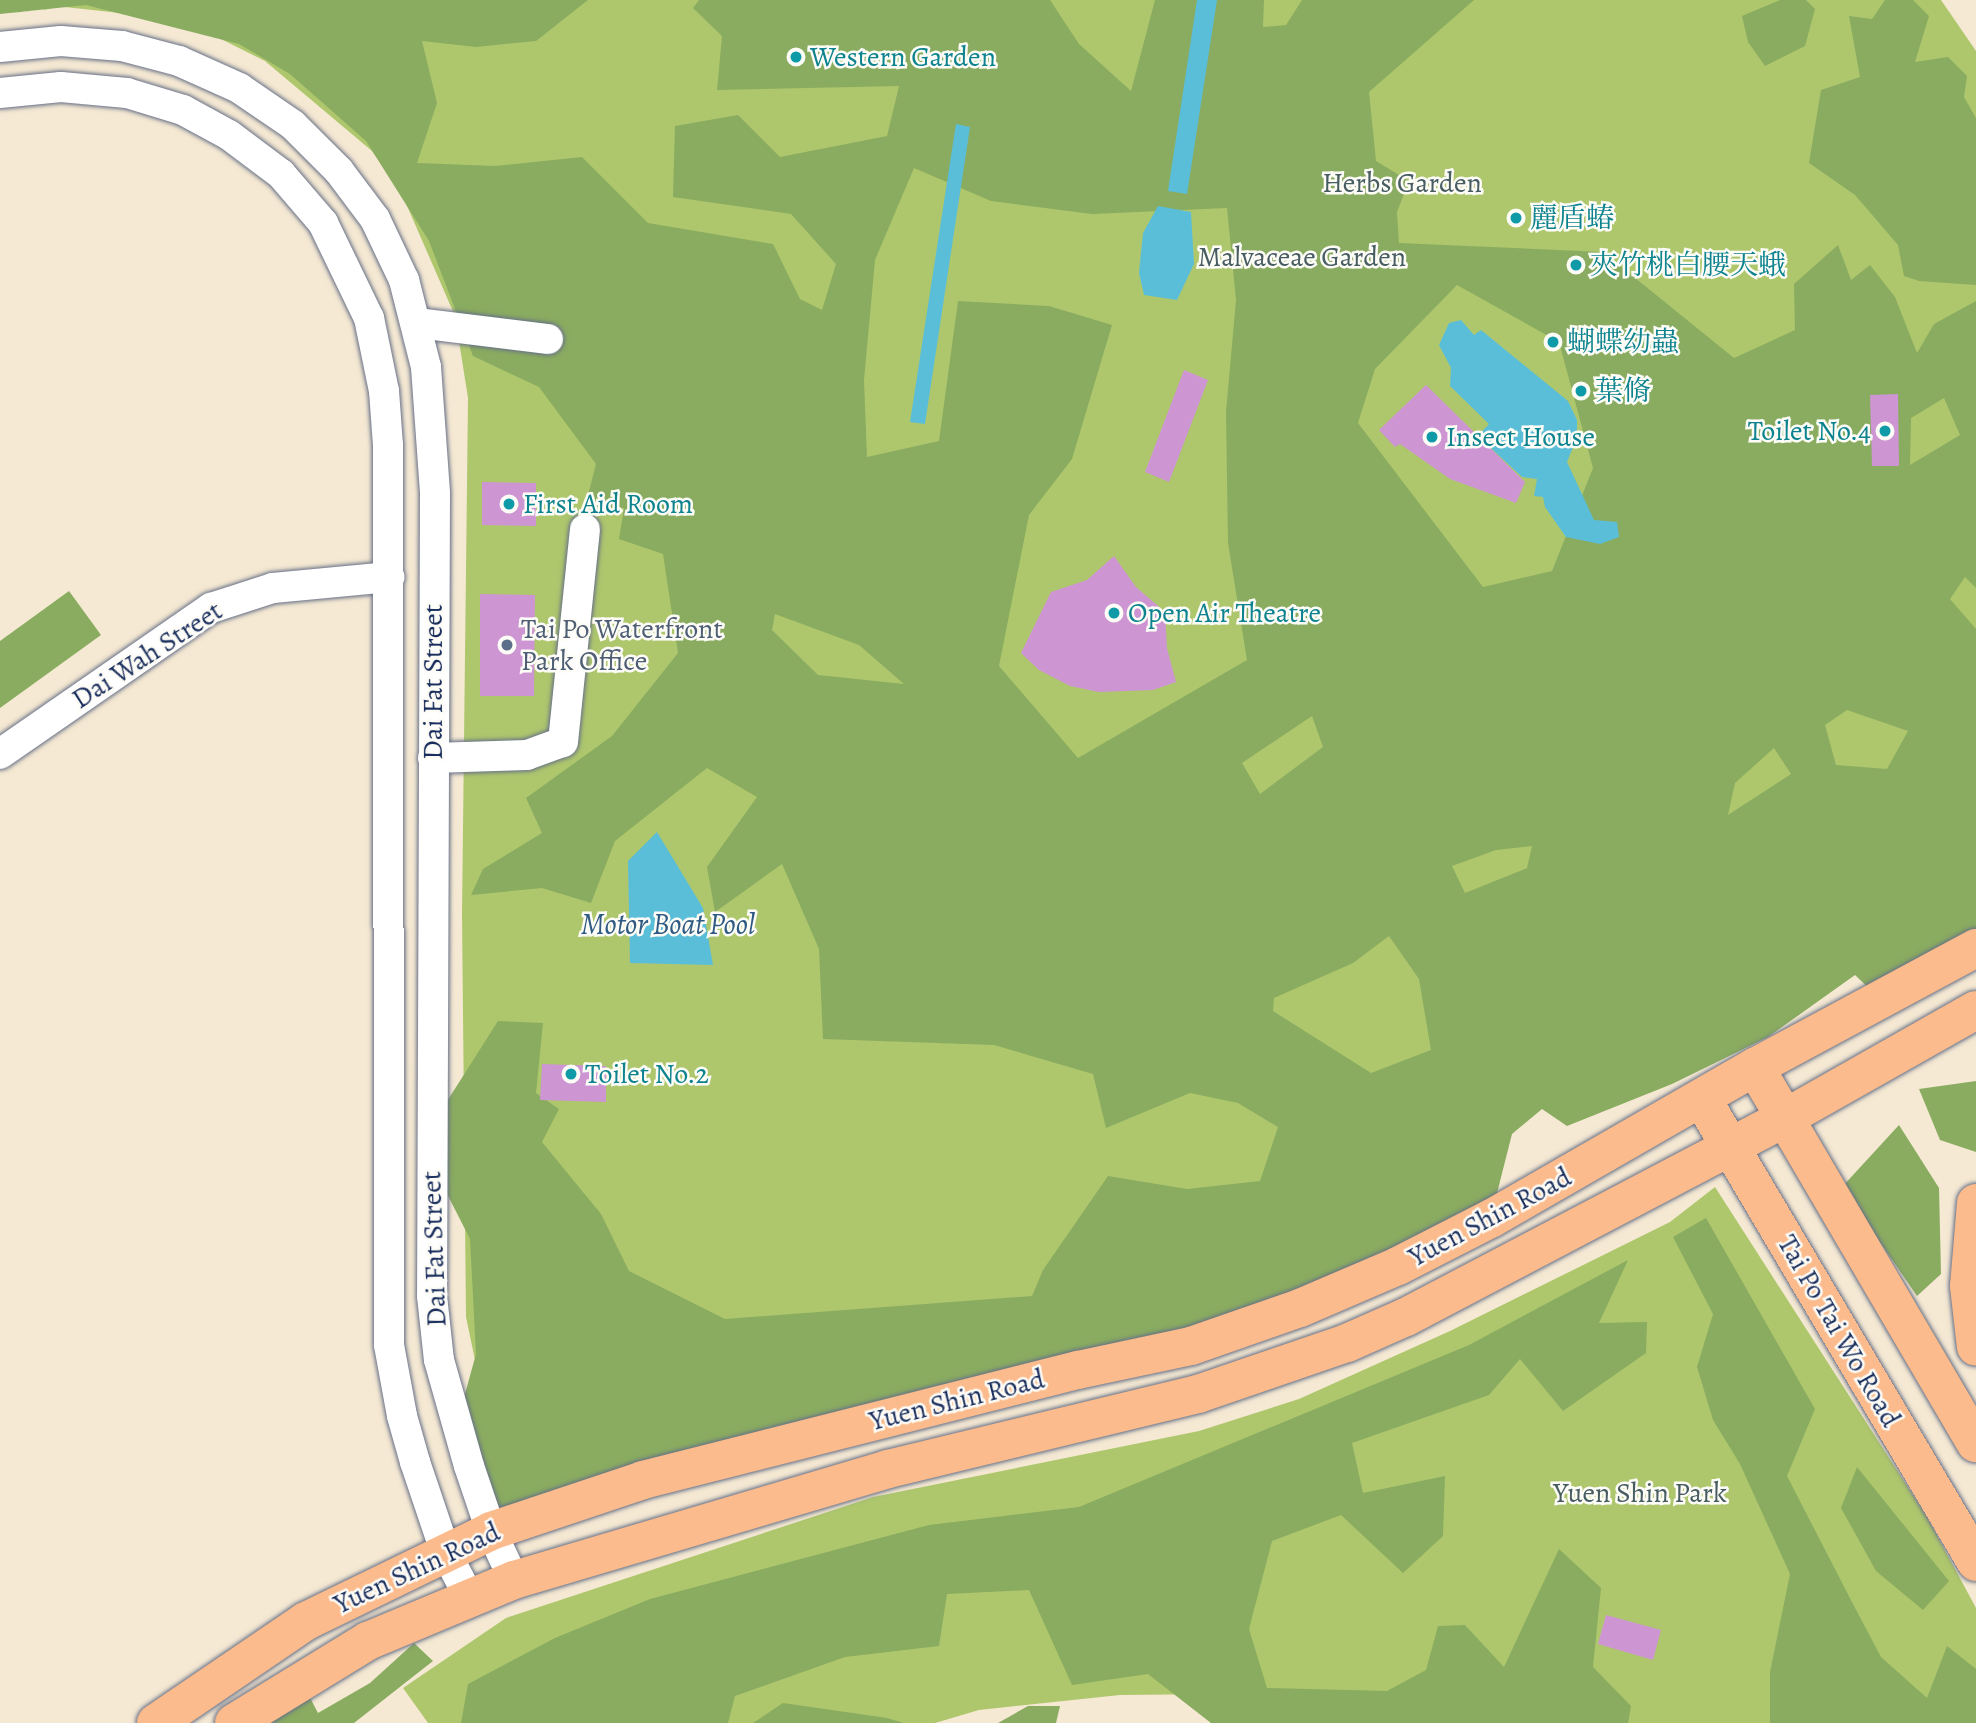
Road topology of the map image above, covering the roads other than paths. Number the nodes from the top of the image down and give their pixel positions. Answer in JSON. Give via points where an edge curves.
{"nodes":[{"id":1,"x":0,"y":47,"type":"edge"},
{"id":2,"x":0,"y":93,"type":"edge"},
{"id":3,"x":417,"y":323,"type":"junction"},
{"id":4,"x":548,"y":339,"type":"dead end"},
{"id":5,"x":585,"y":529,"type":"dead end"},
{"id":6,"x":389,"y":577,"type":"junction"},
{"id":7,"x":0,"y":754,"type":"edge"},
{"id":8,"x":433,"y":758,"type":"junction"},
{"id":9,"x":1976,"y":948,"type":"edge"},
{"id":10,"x":1976,"y":1010,"type":"edge"},
{"id":11,"x":1755,"y":1067,"type":"junction"},
{"id":12,"x":1702,"y":1099,"type":"junction"},
{"id":13,"x":1785,"y":1118,"type":"junction"},
{"id":14,"x":1730,"y":1147,"type":"junction"},
{"id":15,"x":1976,"y":1203,"type":"edge"},
{"id":16,"x":1976,"y":1347,"type":"edge"},
{"id":17,"x":1976,"y":1443,"type":"edge"},
{"id":18,"x":491,"y":1531,"type":"junction"},
{"id":19,"x":445,"y":1551,"type":"junction"},
{"id":20,"x":1976,"y":1562,"type":"edge"},
{"id":21,"x":514,"y":1580,"type":"junction"},
{"id":22,"x":469,"y":1597,"type":"junction"},
{"id":23,"x":156,"y":1723,"type":"edge"},
{"id":24,"x":234,"y":1723,"type":"edge"}],
"edges":[{"from":1,"to":3,"type":"street","name":"Dai Fat Street","via":[[61,41],[148,52],[210,73],[266,105],[319,148],[359,194],[388,244]]},
{"from":2,"to":6,"type":"street","name":"Dai Fat Street","via":[[96,88],[183,110],[256,153],[303,197],[347,264],[379,357],[388,444]]},
{"from":3,"to":4,"type":"street"},
{"from":3,"to":8,"type":"street","name":"Dai Fat Street","via":[[433,441]]},
{"from":5,"to":8,"type":"street","via":[[563,742],[527,755]]},
{"from":6,"to":7,"type":"street","name":"Dai Wah Street","via":[[272,588],[211,608]]},
{"from":6,"to":19,"type":"street","name":"Dai Fat Street","via":[[387,1310],[401,1416]]},
{"from":8,"to":18,"type":"street","name":"Dai Fat Street","via":[[432,1296],[439,1360]]},
{"from":9,"to":11,"type":"main road","name":"Yuen Shin Road"},
{"from":10,"to":13,"type":"main road","name":"Yuen Shin Road"},
{"from":11,"to":12,"type":"main road","name":"Yuen Shin Road"},
{"from":11,"to":13,"type":"main road"},
{"from":12,"to":14,"type":"main road","name":"Tai Po Tai Wo Road"},
{"from":12,"to":18,"type":"main road","name":"Yuen Shin Road","via":[[1398,1266],[1287,1312],[1191,1346],[643,1479]]},
{"from":13,"to":14,"type":"main road","name":"Yuen Shin Road"},
{"from":13,"to":17,"type":"main road"},
{"from":14,"to":20,"type":"main road","name":"Tai Po Tai Wo Road"},
{"from":14,"to":21,"type":"main road","name":"Yuen Shin Road","via":[[1406,1317],[1278,1368],[1140,1410],[888,1469]]},
{"from":15,"to":16,"type":"main road","via":[[1969,1286]]},
{"from":18,"to":19,"type":"main road","name":"Yuen Shin Road"},
{"from":18,"to":21,"type":"street","name":"Dai Fat Street"},
{"from":19,"to":22,"type":"street","name":"Dai Fat Street"},
{"from":19,"to":23,"type":"main road","name":"Yuen Shin Road","via":[[306,1621]]},
{"from":21,"to":22,"type":"main road","name":"Yuen Shin Road"},
{"from":22,"to":24,"type":"main road","name":"Yuen Shin Road","via":[[368,1641]]}]}
